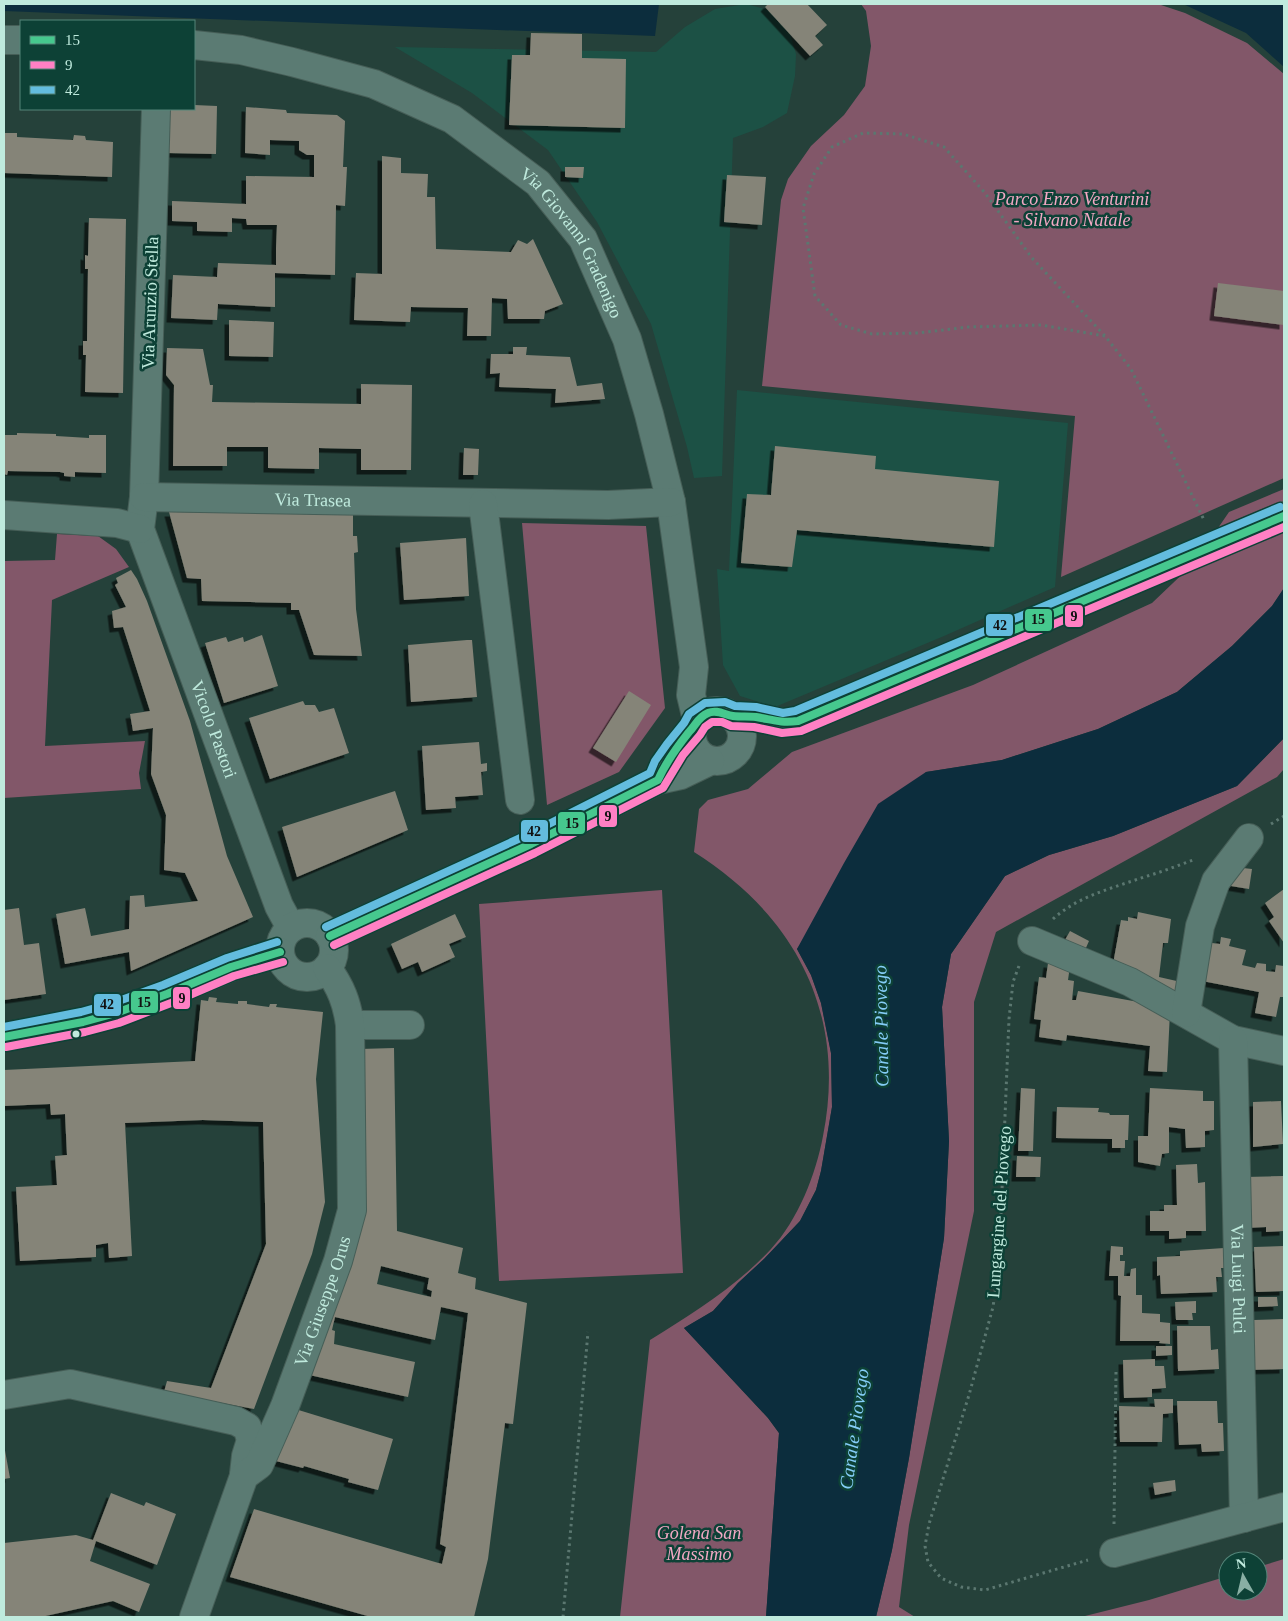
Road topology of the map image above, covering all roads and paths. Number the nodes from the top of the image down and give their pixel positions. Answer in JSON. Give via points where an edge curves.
{"nodes":[{"id":1,"x":4,"y":40,"type":"edge"},
{"id":2,"x":20,"y":40,"type":"edge"},
{"id":3,"x":195,"y":45,"type":"edge"},
{"id":4,"x":156,"y":110,"type":"edge"},
{"id":5,"x":1105,"y":336,"type":"junction"},
{"id":6,"x":144,"y":497,"type":"junction"},
{"id":7,"x":671,"y":502,"type":"junction"},
{"id":8,"x":482,"y":504,"type":"junction"},
{"id":9,"x":4,"y":515,"type":"edge"},
{"id":10,"x":1277,"y":519,"type":"edge"},
{"id":11,"x":140,"y":529,"type":"junction"},
{"id":12,"x":1216,"y":545,"type":"junction"},
{"id":13,"x":694,"y":667,"type":"junction"},
{"id":14,"x":728,"y":714,"type":"junction"},
{"id":15,"x":783,"y":723,"type":"junction"},
{"id":16,"x":694,"y":725,"type":"junction"},
{"id":17,"x":737,"y":752,"type":"junction"},
{"id":18,"x":710,"y":760,"type":"junction"},
{"id":19,"x":658,"y":780,"type":"junction"},
{"id":20,"x":520,"y":800,"type":"dead end"},
{"id":21,"x":1284,"y":816,"type":"edge"},
{"id":22,"x":1249,"y":838,"type":"joint"},
{"id":23,"x":1199,"y":858,"type":"dead end"},
{"id":24,"x":330,"y":936,"type":"junction"},
{"id":25,"x":286,"y":940,"type":"junction"},
{"id":26,"x":1032,"y":941,"type":"junction"},
{"id":27,"x":327,"y":968,"type":"junction"},
{"id":28,"x":1186,"y":1013,"type":"junction"},
{"id":29,"x":350,"y":1025,"type":"junction"},
{"id":30,"x":410,"y":1025,"type":"dead end"},
{"id":31,"x":4,"y":1037,"type":"edge"},
{"id":32,"x":1233,"y":1040,"type":"junction"},
{"id":33,"x":1284,"y":1051,"type":"edge"},
{"id":34,"x":588,"y":1332,"type":"dead end"},
{"id":35,"x":1116,"y":1372,"type":"dead end"},
{"id":36,"x":4,"y":1395,"type":"edge"},
{"id":37,"x":244,"y":1476,"type":"junction"},
{"id":38,"x":1284,"y":1507,"type":"edge"},
{"id":39,"x":1244,"y":1518,"type":"junction"},
{"id":40,"x":1114,"y":1552,"type":"junction"},
{"id":41,"x":194,"y":1617,"type":"edge"},
{"id":42,"x":563,"y":1617,"type":"edge"}],
"edges":[{"from":1,"to":2,"type":"street"},
{"from":3,"to":7,"type":"street","name":"Via Giovanni Gradenigo","via":[[241,50],[374,84],[452,119],[538,183],[583,239],[627,339]]},
{"from":4,"to":6,"type":"street","name":"Via Arunzio Stella"},
{"from":5,"to":5,"type":"path","via":[[1032,258],[985,193],[944,147],[903,134],[863,133],[832,147],[814,174],[803,208],[815,296],[842,325],[872,334],[1040,325]]},
{"from":5,"to":12,"type":"path","via":[[1131,369]]},
{"from":6,"to":8,"type":"street","name":"Via Trasea"},
{"from":6,"to":11,"type":"street","name":"Vicolo Pastori"},
{"from":7,"to":8,"type":"street","name":"Via Trasea","via":[[608,506]]},
{"from":7,"to":13,"type":"street","name":"Via Giovanni Gradenigo"},
{"from":8,"to":20,"type":"street"},
{"from":9,"to":11,"type":"street","via":[[117,523]]},
{"from":10,"to":12,"type":"street"},
{"from":11,"to":25,"type":"street","name":"Vicolo Pastori","via":[[279,906]]},
{"from":12,"to":15,"type":"street","via":[[798,721]]},
{"from":13,"to":14,"type":"street"},
{"from":13,"to":16,"type":"street","name":"Via Giovanni Gradenigo","via":[[691,695]]},
{"from":14,"to":15,"type":"street"},
{"from":14,"to":16,"type":"street","via":[[709,712]]},
{"from":14,"to":17,"type":"street","via":[[739,724],[743,736]]},
{"from":15,"to":17,"type":"street","via":[[764,740]]},
{"from":16,"to":18,"type":"street","via":[[691,739],[695,748]]},
{"from":16,"to":19,"type":"street","via":[[675,749]]},
{"from":17,"to":18,"type":"street","via":[[720,762]]},
{"from":18,"to":19,"type":"street","via":[[681,775]]},
{"from":19,"to":24,"type":"street","via":[[531,844]]},
{"from":21,"to":22,"type":"path"},
{"from":22,"to":28,"type":"street","via":[[1216,881],[1200,926]]},
{"from":23,"to":26,"type":"path","name":"Lungargine del Piovego","via":[[1100,892],[1064,909]]},
{"from":24,"to":25,"type":"street","via":[[324,929],[308,923],[299,924]]},
{"from":24,"to":27,"type":"street","via":[[334,953]]},
{"from":25,"to":27,"type":"street","via":[[285,967],[298,976],[313,976]]},
{"from":25,"to":31,"type":"street","via":[[231,967],[116,1013]]},
{"from":26,"to":28,"type":"street","via":[[1130,982]]},
{"from":26,"to":40,"type":"path","name":"Lungargine del Piovego","via":[[1013,982],[1009,1019],[999,1263],[993,1307],[925,1546],[928,1562],[941,1578],[961,1587],[985,1590]]},
{"from":27,"to":29,"type":"street","name":"Via Giuseppe Orus","via":[[347,1005]]},
{"from":28,"to":32,"type":"street"},
{"from":29,"to":30,"type":"street"},
{"from":29,"to":37,"type":"street","name":"Via Giuseppe Orus","via":[[352,1210],[338,1261],[285,1406],[260,1465]]},
{"from":32,"to":33,"type":"street"},
{"from":32,"to":39,"type":"street","name":"Via Luigi Pulci"},
{"from":34,"to":42,"type":"path"},
{"from":35,"to":40,"type":"path"},
{"from":36,"to":37,"type":"street","via":[[70,1384],[236,1421],[246,1427],[251,1440]]},
{"from":37,"to":41,"type":"street","name":"Via Giuseppe Orus"},
{"from":38,"to":39,"type":"street"},
{"from":39,"to":40,"type":"street"}]}
